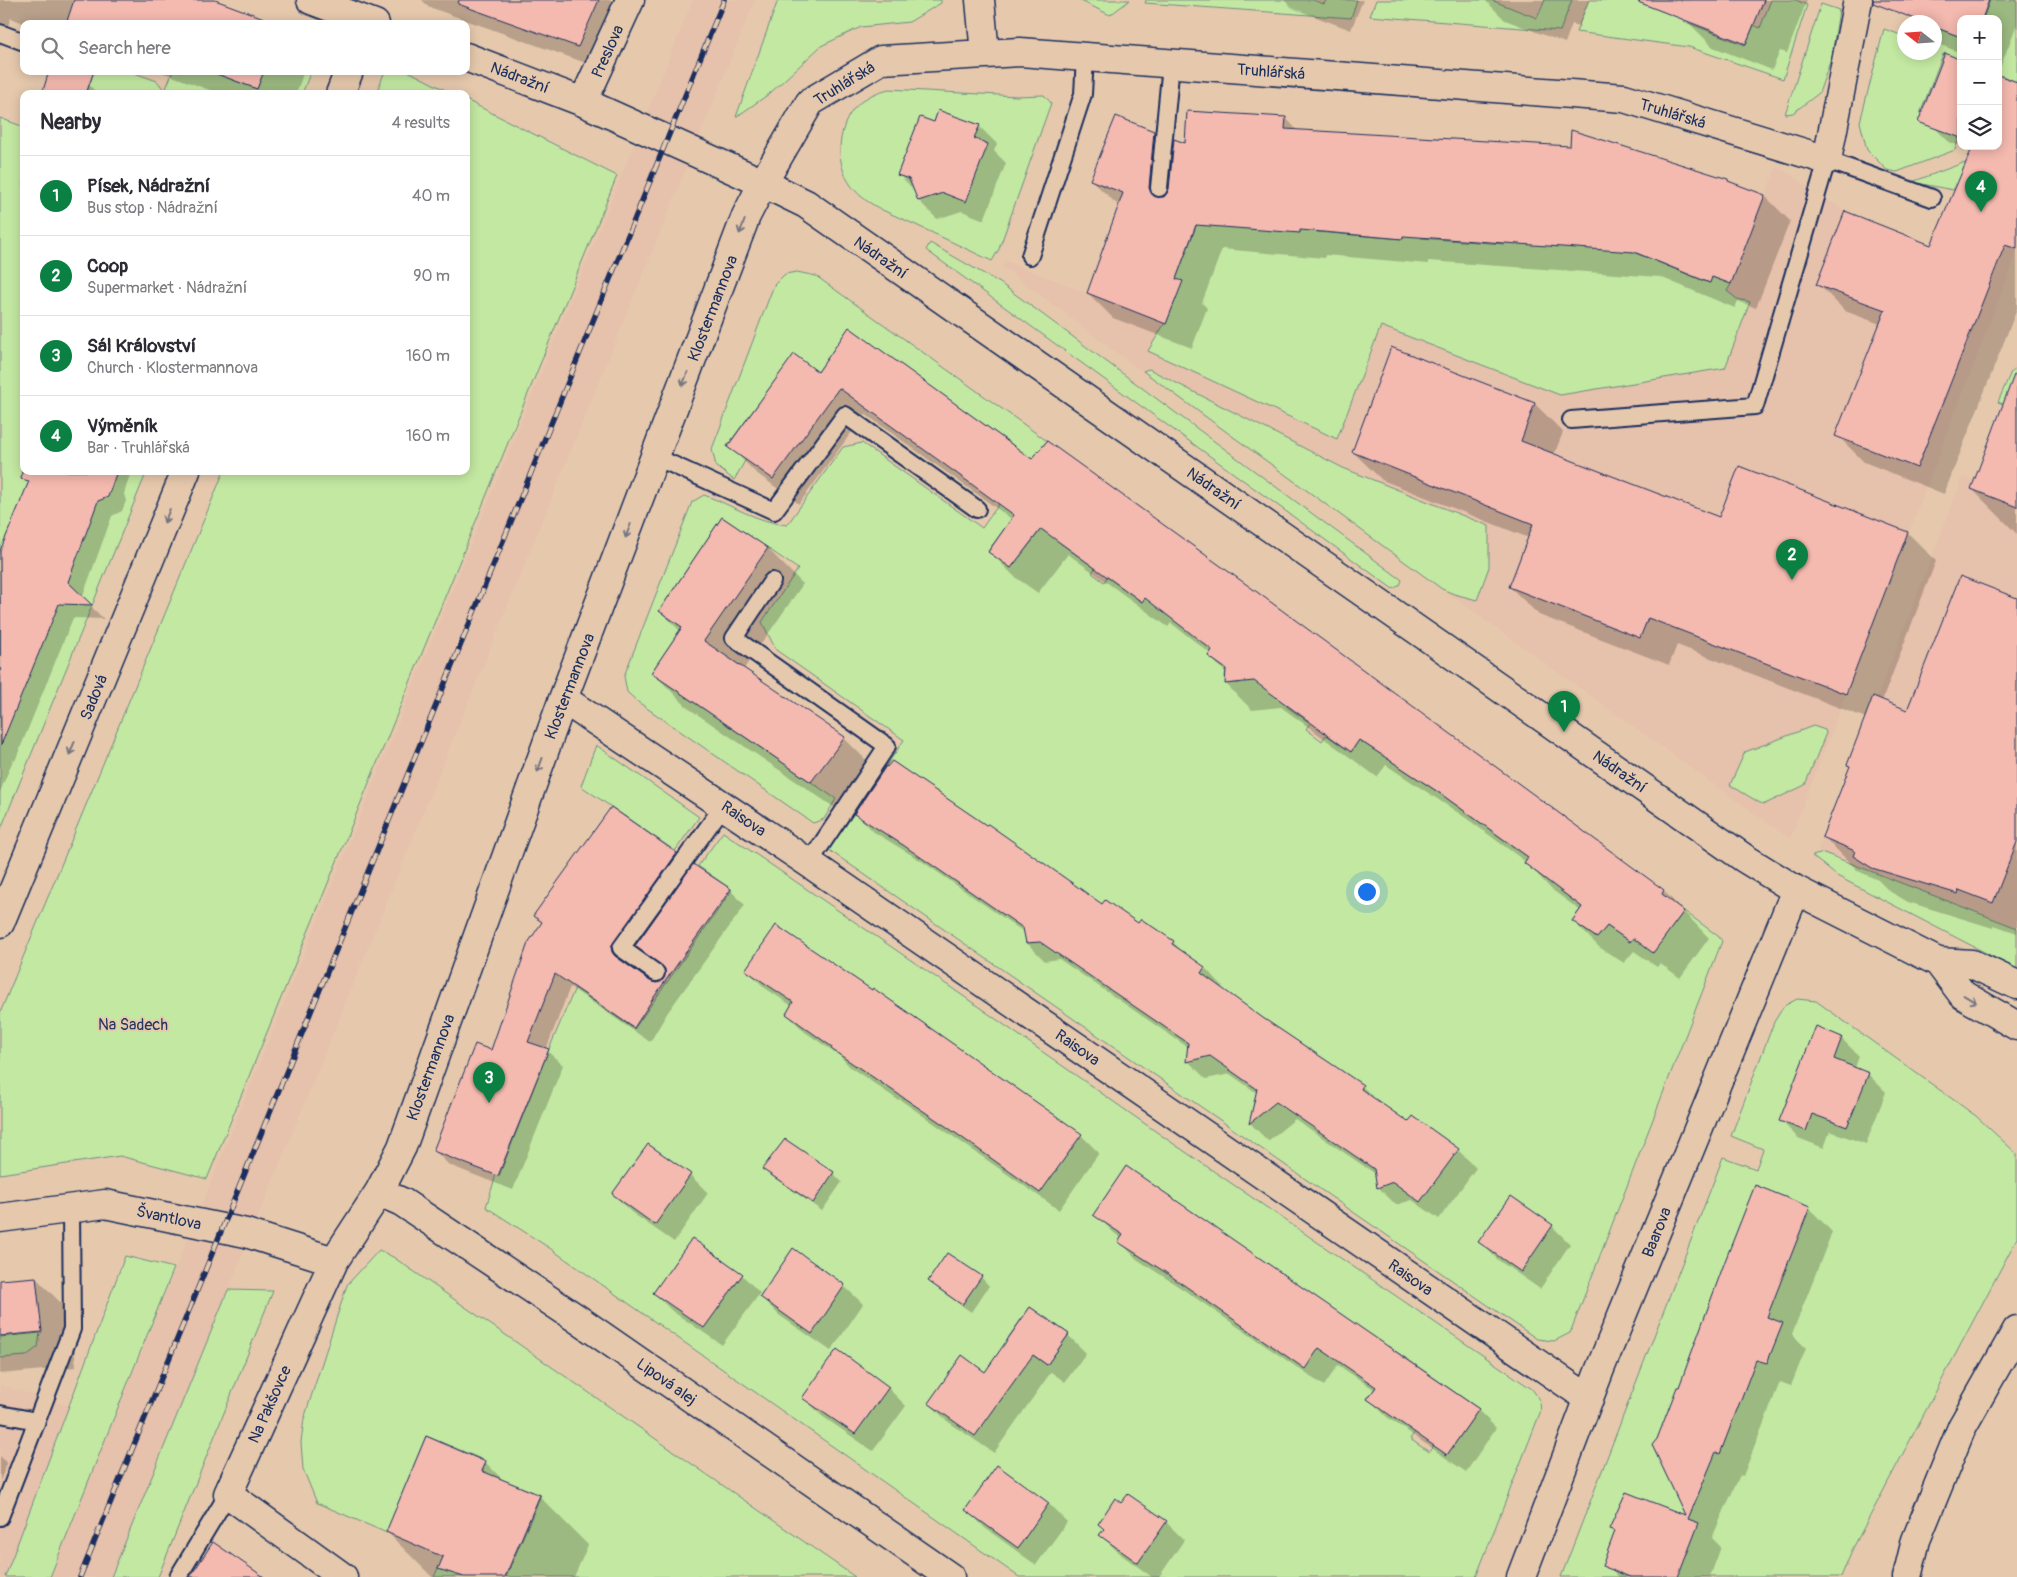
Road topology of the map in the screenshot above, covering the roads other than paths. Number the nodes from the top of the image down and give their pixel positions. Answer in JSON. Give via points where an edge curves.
{"nodes":[{"id":1,"x":311,"y":0,"type":"edge"},
{"id":2,"x":630,"y":0,"type":"edge"},
{"id":3,"x":980,"y":0,"type":"edge"},
{"id":4,"x":1858,"y":0,"type":"edge"},
{"id":5,"x":369,"y":17,"type":"edge"},
{"id":6,"x":0,"y":34,"type":"edge"},
{"id":7,"x":20,"y":41,"type":"edge"},
{"id":8,"x":985,"y":54,"type":"junction"},
{"id":9,"x":1085,"y":57,"type":"junction"},
{"id":10,"x":470,"y":59,"type":"edge"},
{"id":11,"x":1171,"y":64,"type":"junction"},
{"id":12,"x":347,"y":75,"type":"edge"},
{"id":13,"x":342,"y":90,"type":"edge"},
{"id":14,"x":583,"y":102,"type":"junction"},
{"id":15,"x":1827,"y":160,"type":"junction"},
{"id":16,"x":763,"y":183,"type":"junction"},
{"id":17,"x":1158,"y":188,"type":"dead end"},
{"id":18,"x":1932,"y":198,"type":"dead end"},
{"id":19,"x":1030,"y":256,"type":"dead end"},
{"id":20,"x":1571,"y":420,"type":"dead end"},
{"id":21,"x":656,"y":457,"type":"junction"},
{"id":22,"x":184,"y":475,"type":"edge"},
{"id":23,"x":977,"y":509,"type":"dead end"},
{"id":24,"x":772,"y":581,"type":"dead end"},
{"id":25,"x":563,"y":698,"type":"junction"},
{"id":26,"x":724,"y":805,"type":"junction"},
{"id":27,"x":809,"y":862,"type":"junction"},
{"id":28,"x":1796,"y":890,"type":"junction"},
{"id":29,"x":0,"y":923,"type":"edge"},
{"id":30,"x":1938,"y":962,"type":"junction"},
{"id":31,"x":656,"y":974,"type":"dead end"},
{"id":32,"x":2017,"y":986,"type":"edge"},
{"id":33,"x":2017,"y":1026,"type":"edge"},
{"id":34,"x":379,"y":1192,"type":"junction"},
{"id":35,"x":71,"y":1209,"type":"junction"},
{"id":36,"x":0,"y":1218,"type":"edge"},
{"id":37,"x":334,"y":1261,"type":"junction"},
{"id":38,"x":2017,"y":1330,"type":"edge"},
{"id":39,"x":1589,"y":1399,"type":"junction"},
{"id":40,"x":0,"y":1414,"type":"edge"},
{"id":41,"x":37,"y":1421,"type":"junction"},
{"id":42,"x":228,"y":1494,"type":"junction"},
{"id":43,"x":0,"y":1517,"type":"edge"},
{"id":44,"x":178,"y":1577,"type":"edge"},
{"id":45,"x":343,"y":1577,"type":"edge"},
{"id":46,"x":950,"y":1577,"type":"edge"},
{"id":47,"x":1521,"y":1577,"type":"edge"},
{"id":48,"x":1907,"y":1577,"type":"edge"}],
"edges":[{"from":1,"to":5,"type":"street"},
{"from":2,"to":14,"type":"street","name":"Preslova"},
{"from":3,"to":8,"type":"street"},
{"from":4,"to":15,"type":"street"},
{"from":6,"to":7,"type":"lane"},
{"from":8,"to":9,"type":"street","name":"Truhlářská","via":[[1020,52]]},
{"from":8,"to":16,"type":"street","name":"Truhlářská","via":[[881,60],[810,102]]},
{"from":9,"to":11,"type":"street","name":"Truhlářská"},
{"from":9,"to":19,"type":"lane","via":[[1083,94]]},
{"from":10,"to":14,"type":"street","name":"Nádražní"},
{"from":11,"to":15,"type":"street","name":"Truhlářská","via":[[1624,98]]},
{"from":11,"to":17,"type":"lane"},
{"from":12,"to":13,"type":"street"},
{"from":14,"to":16,"type":"street","name":"Nádražní"},
{"from":15,"to":18,"type":"lane","name":"Truhlářská"},
{"from":15,"to":20,"type":"lane","via":[[1755,406]]},
{"from":16,"to":21,"type":"street","name":"Klostermannova","one_way":true,"via":[[746,216]]},
{"from":16,"to":28,"type":"street","name":"Nádražní","via":[[806,204],[1736,852]]},
{"from":21,"to":23,"type":"lane","via":[[774,511],[845,415]]},
{"from":21,"to":25,"type":"street","name":"Klostermannova","one_way":true},
{"from":22,"to":29,"type":"street","name":"Sadová","one_way":true},
{"from":24,"to":27,"type":"lane","via":[[734,638],[887,746]]},
{"from":25,"to":26,"type":"street","name":"Raisova"},
{"from":25,"to":34,"type":"street","name":"Klostermannova","one_way":true,"via":[[402,1147]]},
{"from":26,"to":27,"type":"street","name":"Raisova"},
{"from":26,"to":31,"type":"lane","via":[[621,948]]},
{"from":27,"to":39,"type":"street","name":"Raisova"},
{"from":28,"to":30,"type":"street","name":"Nádražní"},
{"from":28,"to":39,"type":"street","name":"Baarova"},
{"from":30,"to":32,"type":"street","name":"Nádražní","via":[[1972,964]]},
{"from":30,"to":33,"type":"street","name":"Nádražní","one_way":true,"via":[[1963,995]]},
{"from":34,"to":37,"type":"street","name":"Na Pakšovce"},
{"from":34,"to":46,"type":"street","name":"Lipová alej","via":[[402,1202],[576,1318]]},
{"from":35,"to":36,"type":"street","name":"Švantlova"},
{"from":35,"to":37,"type":"street","name":"Švantlova","via":[[105,1204],[246,1232]]},
{"from":35,"to":41,"type":"lane","via":[[72,1329]]},
{"from":37,"to":42,"type":"street","name":"Na Pakšovce"},
{"from":38,"to":48,"type":"street","via":[[1962,1427],[1916,1540]]},
{"from":39,"to":47,"type":"street","name":"Baarova"},
{"from":40,"to":41,"type":"lane"},
{"from":41,"to":43,"type":"lane"},
{"from":42,"to":44,"type":"lane"},
{"from":42,"to":45,"type":"street"}]}
